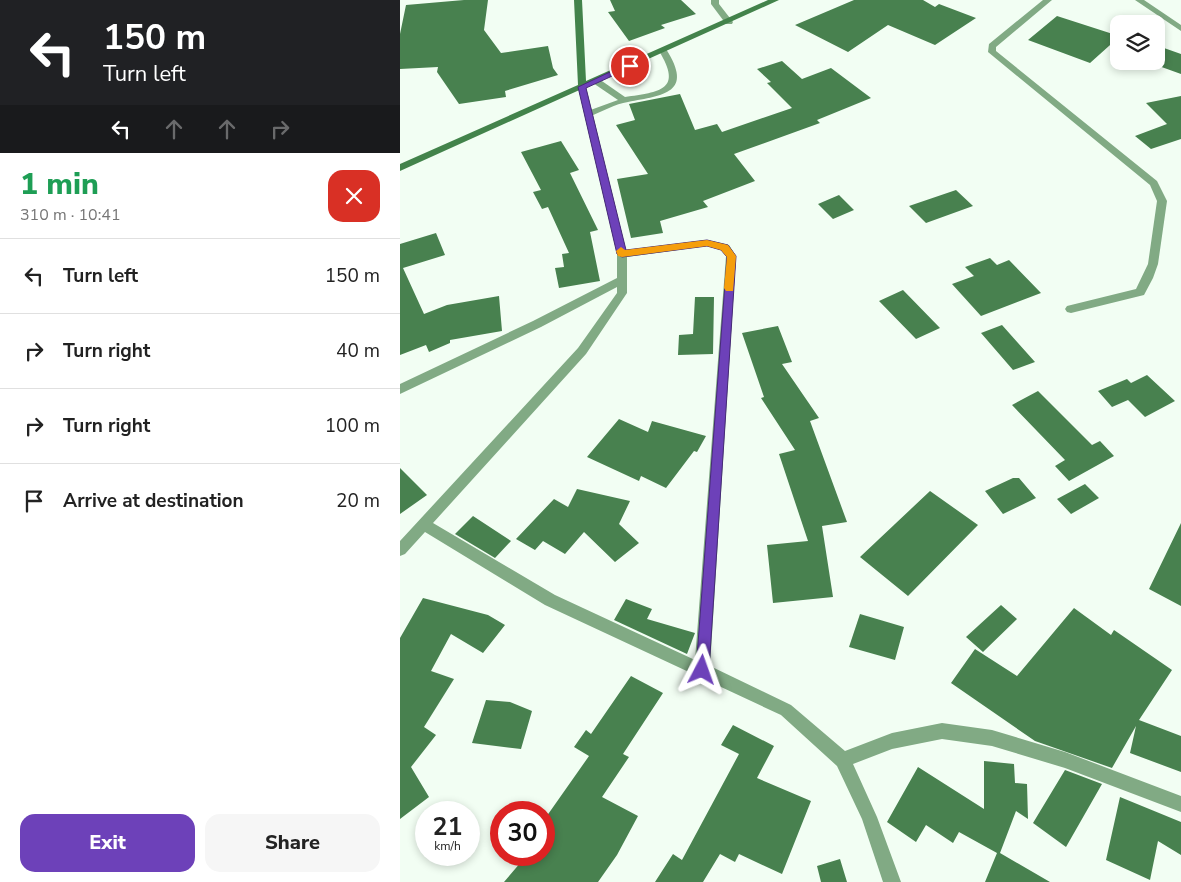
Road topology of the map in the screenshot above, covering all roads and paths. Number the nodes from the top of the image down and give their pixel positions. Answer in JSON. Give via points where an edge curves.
{"nodes":[{"id":1,"x":578,"y":0,"type":"edge"},
{"id":2,"x":715,"y":0,"type":"edge"},
{"id":3,"x":775,"y":0,"type":"edge"},
{"id":4,"x":1048,"y":0,"type":"edge"},
{"id":5,"x":1139,"y":0,"type":"edge"},
{"id":6,"x":729,"y":22,"type":"junction"},
{"id":7,"x":1181,"y":29,"type":"edge"},
{"id":8,"x":663,"y":51,"type":"junction"},
{"id":9,"x":596,"y":81,"type":"junction"},
{"id":10,"x":582,"y":87,"type":"junction"},
{"id":11,"x":624,"y":100,"type":"junction"},
{"id":12,"x":588,"y":114,"type":"junction"},
{"id":13,"x":400,"y":168,"type":"edge"},
{"id":14,"x":622,"y":254,"type":"junction"},
{"id":15,"x":622,"y":280,"type":"junction"},
{"id":16,"x":1071,"y":309,"type":"dead end"},
{"id":17,"x":400,"y":388,"type":"edge"},
{"id":18,"x":424,"y":524,"type":"junction"},
{"id":19,"x":400,"y":550,"type":"edge"},
{"id":20,"x":702,"y":670,"type":"junction"},
{"id":21,"x":843,"y":760,"type":"junction"},
{"id":22,"x":1181,"y":804,"type":"edge"},
{"id":23,"x":892,"y":882,"type":"edge"}],
"edges":[{"from":1,"to":10,"type":"main road"},
{"from":2,"to":6,"type":"lane"},
{"from":3,"to":6,"type":"main road"},
{"from":4,"to":16,"type":"street","via":[[992,46],[992,52],[1154,183],[1162,201],[1153,264],[1140,292]]},
{"from":5,"to":7,"type":"street"},
{"from":6,"to":8,"type":"main road"},
{"from":8,"to":9,"type":"main road"},
{"from":8,"to":11,"type":"lane","via":[[674,65],[676,74],[672,86],[654,94]]},
{"from":9,"to":10,"type":"main road"},
{"from":9,"to":11,"type":"lane"},
{"from":10,"to":12,"type":"street"},
{"from":10,"to":13,"type":"main road"},
{"from":11,"to":12,"type":"lane"},
{"from":12,"to":14,"type":"street"},
{"from":14,"to":15,"type":"street"},
{"from":14,"to":20,"type":"street","via":[[707,243],[725,247],[731,256]]},
{"from":15,"to":17,"type":"street"},
{"from":15,"to":18,"type":"street","via":[[622,293],[582,351]]},
{"from":18,"to":19,"type":"street"},
{"from":18,"to":20,"type":"street","via":[[550,600]]},
{"from":20,"to":21,"type":"street","via":[[786,710]]},
{"from":21,"to":22,"type":"street","via":[[892,741],[942,731],[992,738],[1065,760]]},
{"from":21,"to":23,"type":"street","via":[[869,817]]}]}
